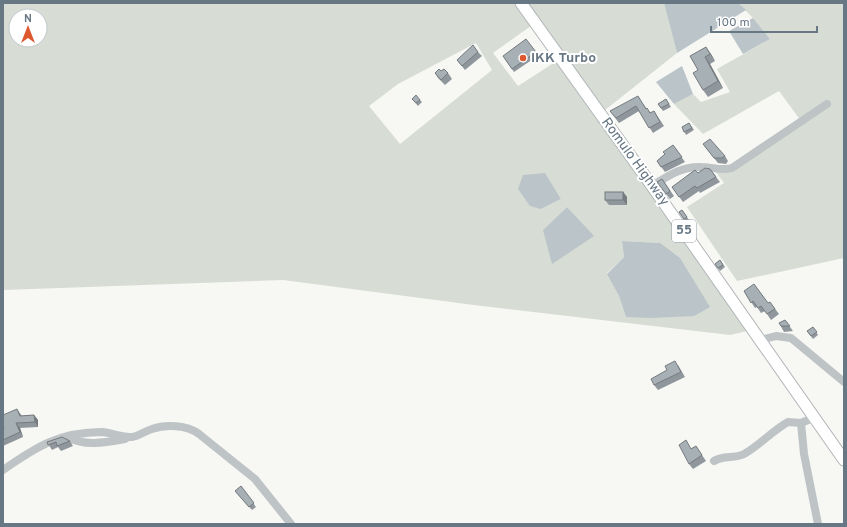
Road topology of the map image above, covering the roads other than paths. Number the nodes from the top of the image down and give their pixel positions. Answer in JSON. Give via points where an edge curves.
{"nodes":[{"id":1,"x":521,"y":3,"type":"edge"},
{"id":2,"x":827,"y":104,"type":"dead end"},
{"id":3,"x":652,"y":186,"type":"junction"},
{"id":4,"x":761,"y":340,"type":"junction"},
{"id":5,"x":844,"y":382,"type":"edge"},
{"id":6,"x":815,"y":417,"type":"junction"},
{"id":7,"x":801,"y":423,"type":"junction"},
{"id":8,"x":844,"y":460,"type":"edge"},
{"id":9,"x":714,"y":461,"type":"dead end"},
{"id":10,"x":3,"y":470,"type":"edge"},
{"id":11,"x":291,"y":524,"type":"edge"},
{"id":12,"x":818,"y":524,"type":"edge"}],
"edges":[{"from":1,"to":3,"type":"highway","name":"Romulo Highway","number":"55"},
{"from":2,"to":3,"type":"street","via":[[732,168],[725,170],[699,167],[680,170]]},
{"from":3,"to":4,"type":"highway","name":"Romulo Highway","number":"55"},
{"from":4,"to":5,"type":"street","via":[[776,336],[791,338]]},
{"from":4,"to":6,"type":"highway","name":"Romulo Highway","number":"55"},
{"from":6,"to":7,"type":"street"},
{"from":6,"to":8,"type":"highway","name":"Romulo Highway","number":"55"},
{"from":7,"to":9,"type":"street","via":[[788,422],[738,457],[721,457]]},
{"from":7,"to":12,"type":"street","via":[[804,454]]},
{"from":10,"to":11,"type":"street","via":[[37,447],[68,436],[101,432],[132,437],[156,428],[191,428],[255,479]]}]}
